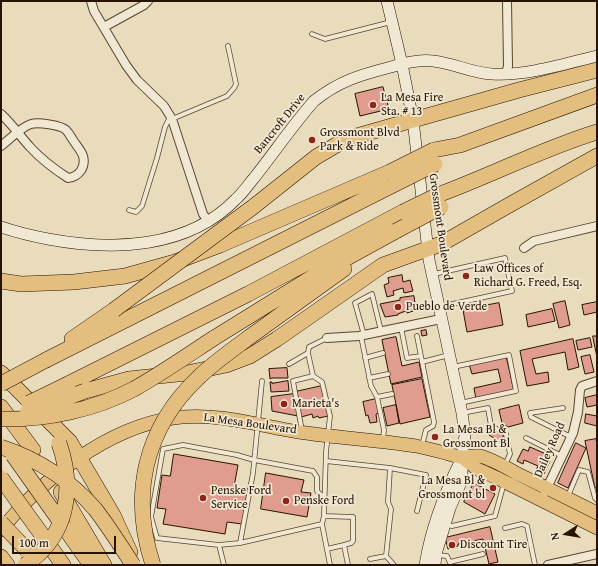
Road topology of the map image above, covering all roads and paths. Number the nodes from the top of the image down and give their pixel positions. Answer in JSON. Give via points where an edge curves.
{"nodes":[{"id":1,"x":91,"y":1,"type":"edge"},
{"id":2,"x":148,"y":1,"type":"edge"},
{"id":3,"x":387,"y":1,"type":"edge"},
{"id":4,"x":507,"y":1,"type":"edge"},
{"id":5,"x":392,"y":22,"type":"junction"},
{"id":6,"x":104,"y":27,"type":"junction"},
{"id":7,"x":312,"y":34,"type":"dead end"},
{"id":8,"x":228,"y":46,"type":"dead end"},
{"id":9,"x":597,"y":56,"type":"edge"},
{"id":10,"x":402,"y":64,"type":"junction"},
{"id":11,"x":597,"y":70,"type":"edge"},
{"id":12,"x":506,"y":74,"type":"junction"},
{"id":13,"x":597,"y":95,"type":"edge"},
{"id":14,"x":1,"y":114,"type":"edge"},
{"id":15,"x":171,"y":118,"type":"junction"},
{"id":16,"x":413,"y":120,"type":"junction"},
{"id":17,"x":18,"y":132,"type":"junction"},
{"id":18,"x":597,"y":132,"type":"edge"},
{"id":19,"x":1,"y":146,"type":"edge"},
{"id":20,"x":597,"y":156,"type":"edge"},
{"id":21,"x":390,"y":179,"type":"junction"},
{"id":22,"x":440,"y":201,"type":"junction"},
{"id":23,"x":129,"y":210,"type":"dead end"},
{"id":24,"x":208,"y":221,"type":"junction"},
{"id":25,"x":597,"y":226,"type":"edge"},
{"id":26,"x":1,"y":227,"type":"edge"},
{"id":27,"x":396,"y":231,"type":"junction"},
{"id":28,"x":524,"y":248,"type":"dead end"},
{"id":29,"x":427,"y":249,"type":"junction"},
{"id":30,"x":432,"y":274,"type":"junction"},
{"id":31,"x":1,"y":281,"type":"edge"},
{"id":32,"x":439,"y":307,"type":"junction"},
{"id":33,"x":441,"y":319,"type":"junction"},
{"id":34,"x":401,"y":328,"type":"junction"},
{"id":35,"x":381,"y":332,"type":"junction"},
{"id":36,"x":363,"y":336,"type":"junction"},
{"id":37,"x":417,"y":336,"type":"dead end"},
{"id":38,"x":327,"y":338,"type":"joint"},
{"id":39,"x":308,"y":353,"type":"junction"},
{"id":40,"x":383,"y":353,"type":"dead end"},
{"id":41,"x":450,"y":355,"type":"junction"},
{"id":42,"x":421,"y":356,"type":"junction"},
{"id":43,"x":365,"y":358,"type":"junction"},
{"id":44,"x":46,"y":360,"type":"junction"},
{"id":45,"x":422,"y":362,"type":"junction"},
{"id":46,"x":289,"y":364,"type":"dead end"},
{"id":47,"x":452,"y":367,"type":"junction"},
{"id":48,"x":1,"y":373,"type":"edge"},
{"id":49,"x":388,"y":374,"type":"dead end"},
{"id":50,"x":313,"y":376,"type":"junction"},
{"id":51,"x":370,"y":378,"type":"junction"},
{"id":52,"x":262,"y":381,"type":"dead end"},
{"id":53,"x":597,"y":382,"type":"edge"},
{"id":54,"x":1,"y":384,"type":"edge"},
{"id":55,"x":1,"y":388,"type":"edge"},
{"id":56,"x":392,"y":394,"type":"dead end"},
{"id":57,"x":377,"y":397,"type":"junction"},
{"id":58,"x":1,"y":407,"type":"edge"},
{"id":59,"x":461,"y":408,"type":"junction"},
{"id":60,"x":563,"y":408,"type":"dead end"},
{"id":61,"x":1,"y":419,"type":"edge"},
{"id":62,"x":257,"y":424,"type":"junction"},
{"id":63,"x":302,"y":432,"type":"junction"},
{"id":64,"x":328,"y":435,"type":"junction"},
{"id":65,"x":572,"y":437,"type":"junction"},
{"id":66,"x":526,"y":438,"type":"dead end"},
{"id":67,"x":1,"y":439,"type":"edge"},
{"id":68,"x":383,"y":442,"type":"junction"},
{"id":69,"x":422,"y":447,"type":"junction"},
{"id":70,"x":7,"y":451,"type":"edge"},
{"id":71,"x":462,"y":457,"type":"junction"},
{"id":72,"x":562,"y":457,"type":"junction"},
{"id":73,"x":79,"y":458,"type":"junction"},
{"id":74,"x":254,"y":460,"type":"junction"},
{"id":75,"x":326,"y":461,"type":"junction"},
{"id":76,"x":504,"y":467,"type":"junction"},
{"id":77,"x":390,"y":468,"type":"junction"},
{"id":78,"x":1,"y":478,"type":"edge"},
{"id":79,"x":505,"y":482,"type":"junction"},
{"id":80,"x":544,"y":494,"type":"junction"},
{"id":81,"x":567,"y":498,"type":"junction"},
{"id":82,"x":324,"y":499,"type":"junction"},
{"id":83,"x":597,"y":500,"type":"edge"},
{"id":84,"x":417,"y":511,"type":"dead end"},
{"id":85,"x":324,"y":516,"type":"junction"},
{"id":86,"x":596,"y":520,"type":"edge"},
{"id":87,"x":1,"y":523,"type":"edge"},
{"id":88,"x":322,"y":524,"type":"junction"},
{"id":89,"x":445,"y":524,"type":"junction"},
{"id":90,"x":505,"y":528,"type":"dead end"},
{"id":91,"x":1,"y":530,"type":"edge"},
{"id":92,"x":240,"y":543,"type":"junction"},
{"id":93,"x":219,"y":544,"type":"junction"},
{"id":94,"x":344,"y":545,"type":"junction"},
{"id":95,"x":327,"y":549,"type":"junction"},
{"id":96,"x":483,"y":554,"type":"dead end"},
{"id":97,"x":597,"y":554,"type":"edge"},
{"id":98,"x":386,"y":556,"type":"junction"},
{"id":99,"x":1,"y":557,"type":"edge"},
{"id":100,"x":370,"y":559,"type":"dead end"},
{"id":101,"x":435,"y":560,"type":"edge"},
{"id":102,"x":571,"y":562,"type":"edge"},
{"id":103,"x":451,"y":563,"type":"edge"},
{"id":104,"x":7,"y":565,"type":"edge"},
{"id":105,"x":26,"y":565,"type":"edge"},
{"id":106,"x":40,"y":565,"type":"edge"},
{"id":107,"x":63,"y":565,"type":"edge"},
{"id":108,"x":91,"y":565,"type":"edge"},
{"id":109,"x":104,"y":565,"type":"edge"},
{"id":110,"x":134,"y":565,"type":"edge"},
{"id":111,"x":153,"y":565,"type":"edge"},
{"id":112,"x":224,"y":565,"type":"edge"},
{"id":113,"x":330,"y":565,"type":"edge"},
{"id":114,"x":348,"y":565,"type":"edge"},
{"id":115,"x":394,"y":565,"type":"edge"},
{"id":116,"x":425,"y":565,"type":"edge"},
{"id":117,"x":535,"y":565,"type":"edge"},
{"id":118,"x":548,"y":565,"type":"edge"}],
"edges":[{"from":1,"to":6,"type":"street"},
{"from":2,"to":6,"type":"street"},
{"from":3,"to":5,"type":"main road","name":"Grossmont Boulevard"},
{"from":4,"to":12,"type":"street"},
{"from":5,"to":7,"type":"lane","via":[[325,40]]},
{"from":5,"to":10,"type":"main road","name":"Grossmont Boulevard"},
{"from":6,"to":15,"type":"street","via":[[126,65],[141,85],[164,106]]},
{"from":8,"to":15,"type":"lane","via":[[236,84],[231,92],[227,96]]},
{"from":9,"to":12,"type":"main road","name":"Bancroft Drive"},
{"from":10,"to":12,"type":"main road","name":"Bancroft Drive","via":[[433,60],[484,73]]},
{"from":10,"to":16,"type":"main road","name":"Grossmont Boulevard"},
{"from":10,"to":24,"type":"main road","name":"Bancroft Drive","via":[[362,74],[340,83],[314,101],[236,199]]},
{"from":11,"to":16,"type":"highway"},
{"from":13,"to":21,"type":"highway","bridge":true,"via":[[460,145]]},
{"from":14,"to":17,"type":"street"},
{"from":15,"to":23,"type":"lane","via":[[162,137],[142,206],[136,212]]},
{"from":15,"to":24,"type":"street","via":[[203,214]]},
{"from":16,"to":29,"type":"main road","name":"Grossmont Boulevard"},
{"from":16,"to":44,"type":"highway","bridge":true,"via":[[360,135],[316,157],[114,310],[57,348]]},
{"from":17,"to":17,"type":"street","via":[[44,161],[68,178],[76,176],[81,170],[83,156],[67,130],[61,127],[30,124]]},
{"from":17,"to":19,"type":"street"},
{"from":18,"to":22,"type":"highway","via":[[478,180]]},
{"from":20,"to":29,"type":"highway","via":[[441,244]]},
{"from":21,"to":31,"type":"highway","via":[[175,262],[125,276],[74,282],[21,284]]},
{"from":21,"to":44,"type":"highway"},
{"from":22,"to":27,"type":"highway","bridge":true},
{"from":22,"to":61,"type":"highway","bridge":true,"via":[[403,212]]},
{"from":24,"to":26,"type":"main road","name":"Bancroft Drive","via":[[169,238],[122,246],[65,242]]},
{"from":25,"to":28,"type":"street","via":[[534,241]]},
{"from":27,"to":61,"type":"highway","bridge":true,"via":[[314,276],[133,389],[64,414]]},
{"from":27,"to":111,"type":"highway","bridge":true,"via":[[198,377],[170,410],[152,445],[143,481],[144,532]]},
{"from":29,"to":30,"type":"main road","name":"Grossmont Boulevard"},
{"from":29,"to":61,"type":"highway","bridge":true,"via":[[383,265],[250,356],[226,365],[195,371],[129,379],[85,391],[25,414]]},
{"from":30,"to":32,"type":"main road","name":"Grossmont Boulevard"},
{"from":30,"to":32,"type":"lane","via":[[505,258],[512,291]]},
{"from":32,"to":33,"type":"main road","name":"Grossmont Boulevard"},
{"from":33,"to":34,"type":"street"},
{"from":33,"to":41,"type":"main road","name":"Grossmont Boulevard"},
{"from":34,"to":35,"type":"street"},
{"from":34,"to":42,"type":"lane","via":[[407,358]]},
{"from":35,"to":36,"type":"street"},
{"from":35,"to":36,"type":"lane","via":[[372,294],[355,303]]},
{"from":36,"to":38,"type":"street"},
{"from":36,"to":43,"type":"lane"},
{"from":37,"to":42,"type":"lane"},
{"from":38,"to":39,"type":"lane","via":[[309,347]]},
{"from":39,"to":46,"type":"lane"},
{"from":39,"to":50,"type":"lane"},
{"from":40,"to":43,"type":"lane"},
{"from":41,"to":45,"type":"lane"},
{"from":41,"to":47,"type":"main road","name":"Grossmont Boulevard"},
{"from":42,"to":45,"type":"lane"},
{"from":43,"to":51,"type":"lane"},
{"from":44,"to":54,"type":"highway","bridge":true},
{"from":45,"to":69,"type":"lane","via":[[434,422],[433,426],[426,430]]},
{"from":47,"to":59,"type":"main road","name":"Grossmont Boulevard"},
{"from":47,"to":59,"type":"lane","via":[[509,355],[516,391]]},
{"from":48,"to":73,"type":"highway","via":[[70,442]]},
{"from":49,"to":51,"type":"lane"},
{"from":50,"to":63,"type":"lane","via":[[293,381]]},
{"from":50,"to":64,"type":"lane","via":[[322,382],[330,416]]},
{"from":51,"to":57,"type":"lane"},
{"from":52,"to":62,"type":"lane"},
{"from":53,"to":65,"type":"street","name":"Dailey Road","via":[[582,386],[580,390]]},
{"from":55,"to":105,"type":"highway","bridge":true,"via":[[44,420],[59,443],[66,468],[67,492],[60,524],[42,552]]},
{"from":56,"to":57,"type":"lane"},
{"from":57,"to":68,"type":"lane","via":[[384,430]]},
{"from":58,"to":109,"type":"highway","bridge":true,"via":[[61,491]]},
{"from":59,"to":71,"type":"main road","name":"Grossmont Boulevard","via":[[464,435]]},
{"from":59,"to":76,"type":"lane","via":[[488,408],[492,426],[506,434],[510,454]]},
{"from":60,"to":65,"type":"lane","via":[[530,413],[531,417]]},
{"from":62,"to":63,"type":"main road","name":"La Mesa Boulevard"},
{"from":62,"to":73,"type":"main road","name":"La Mesa Boulevard","via":[[211,417],[173,418],[119,435]]},
{"from":62,"to":74,"type":"lane"},
{"from":63,"to":64,"type":"main road","name":"La Mesa Boulevard"},
{"from":64,"to":68,"type":"main road","name":"La Mesa Boulevard"},
{"from":64,"to":75,"type":"lane"},
{"from":65,"to":72,"type":"street","name":"Dailey Road"},
{"from":66,"to":72,"type":"lane"},
{"from":67,"to":70,"type":"highway"},
{"from":68,"to":69,"type":"main road","name":"La Mesa Boulevard"},
{"from":69,"to":71,"type":"main road","name":"La Mesa Boulevard"},
{"from":70,"to":108,"type":"highway","bridge":true},
{"from":70,"to":110,"type":"highway","bridge":true,"via":[[29,458],[74,488],[103,520]]},
{"from":71,"to":76,"type":"main road","name":"La Mesa Boulevard","via":[[479,456]]},
{"from":71,"to":79,"type":"main road","name":"La Mesa Boulevard","via":[[477,469]]},
{"from":71,"to":89,"type":"main road","name":"Grossmont Boulevard","via":[[462,480]]},
{"from":71,"to":116,"type":"main road","name":"Grossmont Boulevard","via":[[442,501]]},
{"from":72,"to":80,"type":"street","name":"Dailey Road"},
{"from":73,"to":91,"type":"main road","name":"La Mesa Boulevard","via":[[32,497]]},
{"from":73,"to":110,"type":"highway","via":[[113,515]]},
{"from":74,"to":82,"type":"lane","via":[[313,471],[317,477],[317,491]]},
{"from":74,"to":92,"type":"lane"},
{"from":74,"to":93,"type":"lane","via":[[237,454],[183,445],[163,449],[151,517],[157,538]]},
{"from":75,"to":77,"type":"lane"},
{"from":75,"to":82,"type":"lane"},
{"from":76,"to":80,"type":"main road","name":"La Mesa Boulevard"},
{"from":77,"to":84,"type":"lane","via":[[426,475]]},
{"from":77,"to":98,"type":"lane","via":[[388,502],[392,509]]},
{"from":78,"to":107,"type":"highway","bridge":true},
{"from":79,"to":80,"type":"main road","name":"La Mesa Boulevard"},
{"from":79,"to":89,"type":"lane","via":[[496,516],[452,526]]},
{"from":80,"to":81,"type":"main road","name":"La Mesa Boulevard"},
{"from":80,"to":86,"type":"main road","name":"La Mesa Boulevard"},
{"from":81,"to":83,"type":"lane","via":[[579,470],[588,472]]},
{"from":81,"to":86,"type":"main road","name":"La Mesa Boulevard"},
{"from":82,"to":85,"type":"lane"},
{"from":85,"to":88,"type":"lane"},
{"from":85,"to":94,"type":"lane","via":[[353,517],[353,541]]},
{"from":87,"to":106,"type":"highway","bridge":true},
{"from":88,"to":92,"type":"lane"},
{"from":88,"to":95,"type":"lane"},
{"from":89,"to":101,"type":"main road","name":"Grossmont Boulevard"},
{"from":90,"to":117,"type":"lane","via":[[522,524],[527,526]]},
{"from":92,"to":93,"type":"lane"},
{"from":93,"to":112,"type":"lane"},
{"from":94,"to":95,"type":"lane"},
{"from":94,"to":114,"type":"lane"},
{"from":95,"to":113,"type":"lane"},
{"from":96,"to":103,"type":"lane"},
{"from":97,"to":102,"type":"street"},
{"from":98,"to":100,"type":"lane"},
{"from":98,"to":115,"type":"lane"},
{"from":99,"to":104,"type":"highway"},
{"from":101,"to":103,"type":"lane","via":[[447,556]]},
{"from":102,"to":118,"type":"street"}]}
